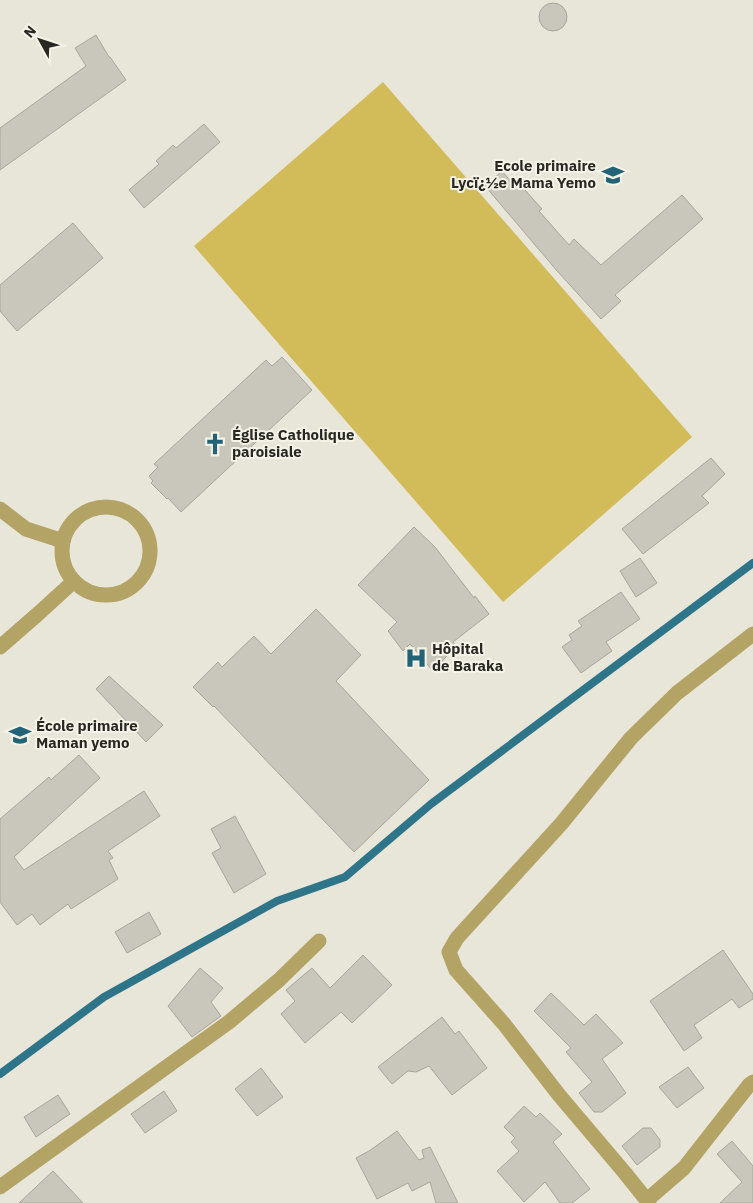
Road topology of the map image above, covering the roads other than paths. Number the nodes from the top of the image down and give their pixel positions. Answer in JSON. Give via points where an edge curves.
{"nodes":[{"id":1,"x":0,"y":509,"type":"edge"},
{"id":2,"x":63,"y":541,"type":"junction"},
{"id":3,"x":74,"y":580,"type":"junction"},
{"id":4,"x":753,"y":634,"type":"edge"},
{"id":5,"x":0,"y":647,"type":"edge"},
{"id":6,"x":319,"y":941,"type":"dead end"},
{"id":7,"x":753,"y":1082,"type":"edge"},
{"id":8,"x":0,"y":1187,"type":"edge"},
{"id":9,"x":648,"y":1202,"type":"edge"}],
"edges":[{"from":1,"to":2,"type":"street","via":[[26,529]]},
{"from":2,"to":3,"type":"street","via":[[63,562]]},
{"from":2,"to":3,"type":"street","via":[[74,520],[93,508],[115,507],[128,513],[147,533],[150,554],[143,574],[133,586],[119,593],[103,595],[87,590]]},
{"from":3,"to":5,"type":"street"},
{"from":4,"to":9,"type":"street","via":[[677,693],[631,738],[449,952],[456,970],[504,1024]]},
{"from":6,"to":8,"type":"street","via":[[229,1022]]},
{"from":7,"to":9,"type":"street","via":[[684,1168]]}]}
